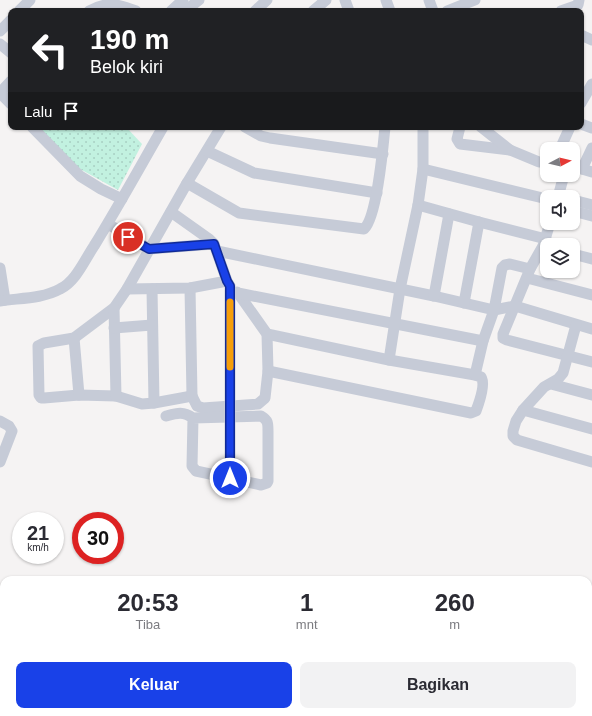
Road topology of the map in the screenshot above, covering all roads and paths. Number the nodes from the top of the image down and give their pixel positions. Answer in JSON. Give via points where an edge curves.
{"nodes":[{"id":1,"x":30,"y":0,"type":"edge"},
{"id":2,"x":183,"y":0,"type":"edge"},
{"id":3,"x":199,"y":0,"type":"edge"},
{"id":4,"x":267,"y":0,"type":"edge"},
{"id":5,"x":326,"y":0,"type":"edge"},
{"id":6,"x":475,"y":0,"type":"edge"},
{"id":7,"x":100,"y":3,"type":"edge"},
{"id":8,"x":22,"y":8,"type":"edge"},
{"id":9,"x":128,"y":8,"type":"edge"},
{"id":10,"x":174,"y":8,"type":"edge"},
{"id":11,"x":189,"y":8,"type":"edge"},
{"id":12,"x":258,"y":8,"type":"edge"},
{"id":13,"x":317,"y":8,"type":"edge"},
{"id":14,"x":455,"y":8,"type":"edge"},
{"id":15,"x":8,"y":23,"type":"edge"},
{"id":16,"x":0,"y":31,"type":"edge"},
{"id":17,"x":0,"y":44,"type":"edge"},
{"id":18,"x":8,"y":51,"type":"edge"},
{"id":19,"x":8,"y":84,"type":"edge"},
{"id":20,"x":592,"y":84,"type":"edge"},
{"id":21,"x":0,"y":93,"type":"edge"},
{"id":22,"x":584,"y":98,"type":"edge"},
{"id":23,"x":8,"y":101,"type":"edge"},
{"id":24,"x":35,"y":130,"type":"edge"},
{"id":25,"x":161,"y":130,"type":"edge"},
{"id":26,"x":219,"y":130,"type":"edge"},
{"id":27,"x":385,"y":130,"type":"edge"},
{"id":28,"x":423,"y":130,"type":"edge"},
{"id":29,"x":459,"y":130,"type":"edge"},
{"id":30,"x":485,"y":130,"type":"edge"},
{"id":31,"x":569,"y":130,"type":"edge"},
{"id":32,"x":262,"y":132,"type":"edge"},
{"id":33,"x":563,"y":142,"type":"edge"},
{"id":34,"x":592,"y":148,"type":"edge"},
{"id":35,"x":510,"y":150,"type":"junction"},
{"id":36,"x":207,"y":151,"type":"junction"},
{"id":37,"x":383,"y":154,"type":"junction"},
{"id":38,"x":540,"y":162,"type":"edge"},
{"id":39,"x":423,"y":169,"type":"junction"},
{"id":40,"x":582,"y":169,"type":"edge"},
{"id":41,"x":187,"y":182,"type":"junction"},
{"id":42,"x":377,"y":193,"type":"junction"},
{"id":43,"x":540,"y":198,"type":"edge"},
{"id":44,"x":122,"y":199,"type":"junction"},
{"id":45,"x":580,"y":202,"type":"edge"},
{"id":46,"x":418,"y":205,"type":"junction"},
{"id":47,"x":592,"y":205,"type":"edge"},
{"id":48,"x":171,"y":212,"type":"junction"},
{"id":49,"x":580,"y":213,"type":"edge"},
{"id":50,"x":449,"y":214,"type":"junction"},
{"id":51,"x":592,"y":216,"type":"edge"},
{"id":52,"x":479,"y":222,"type":"junction"},
{"id":53,"x":108,"y":224,"type":"junction"},
{"id":54,"x":540,"y":242,"type":"edge"},
{"id":55,"x":216,"y":248,"type":"junction"},
{"id":56,"x":149,"y":249,"type":"junction"},
{"id":57,"x":540,"y":253,"type":"edge"},
{"id":58,"x":580,"y":256,"type":"edge"},
{"id":59,"x":592,"y":259,"type":"edge"},
{"id":60,"x":0,"y":268,"type":"edge"},
{"id":61,"x":529,"y":274,"type":"junction"},
{"id":62,"x":232,"y":287,"type":"junction"},
{"id":63,"x":190,"y":288,"type":"junction"},
{"id":64,"x":127,"y":289,"type":"junction"},
{"id":65,"x":152,"y":289,"type":"junction"},
{"id":66,"x":400,"y":289,"type":"junction"},
{"id":67,"x":592,"y":295,"type":"edge"},
{"id":68,"x":434,"y":296,"type":"junction"},
{"id":69,"x":2,"y":301,"type":"edge"},
{"id":70,"x":464,"y":303,"type":"junction"},
{"id":71,"x":515,"y":306,"type":"junction"},
{"id":72,"x":114,"y":308,"type":"junction"},
{"id":73,"x":494,"y":310,"type":"junction"},
{"id":74,"x":152,"y":324,"type":"junction"},
{"id":75,"x":395,"y":324,"type":"junction"},
{"id":76,"x":576,"y":325,"type":"junction"},
{"id":77,"x":114,"y":328,"type":"junction"},
{"id":78,"x":592,"y":329,"type":"edge"},
{"id":79,"x":267,"y":334,"type":"junction"},
{"id":80,"x":74,"y":338,"type":"junction"},
{"id":81,"x":483,"y":341,"type":"junction"},
{"id":82,"x":568,"y":356,"type":"junction"},
{"id":83,"x":389,"y":360,"type":"junction"},
{"id":84,"x":592,"y":362,"type":"edge"},
{"id":85,"x":268,"y":371,"type":"junction"},
{"id":86,"x":475,"y":375,"type":"junction"},
{"id":87,"x":551,"y":384,"type":"junction"},
{"id":88,"x":79,"y":395,"type":"junction"},
{"id":89,"x":592,"y":395,"type":"edge"},
{"id":90,"x":116,"y":396,"type":"junction"},
{"id":91,"x":192,"y":396,"type":"junction"},
{"id":92,"x":154,"y":403,"type":"junction"},
{"id":93,"x":231,"y":406,"type":"junction"},
{"id":94,"x":523,"y":410,"type":"junction"},
{"id":95,"x":166,"y":416,"type":"dead end"},
{"id":96,"x":231,"y":417,"type":"junction"},
{"id":97,"x":193,"y":418,"type":"junction"},
{"id":98,"x":0,"y":421,"type":"edge"},
{"id":99,"x":592,"y":429,"type":"edge"},
{"id":100,"x":0,"y":462,"type":"edge"},
{"id":101,"x":592,"y":462,"type":"edge"},
{"id":102,"x":230,"y":478,"type":"junction"}],
"edges":[{"from":1,"to":8,"type":"street"},
{"from":2,"to":10,"type":"street"},
{"from":3,"to":11,"type":"street"},
{"from":4,"to":12,"type":"street"},
{"from":5,"to":13,"type":"street"},
{"from":6,"to":14,"type":"street"},
{"from":7,"to":9,"type":"street"},
{"from":15,"to":16,"type":"street"},
{"from":17,"to":18,"type":"street"},
{"from":19,"to":21,"type":"street"},
{"from":20,"to":22,"type":"street"},
{"from":21,"to":23,"type":"street"},
{"from":24,"to":44,"type":"street","via":[[80,176]]},
{"from":25,"to":44,"type":"street"},
{"from":26,"to":36,"type":"street"},
{"from":27,"to":37,"type":"street"},
{"from":28,"to":39,"type":"street"},
{"from":29,"to":35,"type":"street","via":[[457,140],[460,144]]},
{"from":30,"to":35,"type":"street"},
{"from":31,"to":33,"type":"street"},
{"from":32,"to":37,"type":"street"},
{"from":34,"to":40,"type":"street"},
{"from":35,"to":38,"type":"street"},
{"from":36,"to":41,"type":"street"},
{"from":36,"to":42,"type":"street","via":[[254,173]]},
{"from":37,"to":42,"type":"street"},
{"from":39,"to":43,"type":"street"},
{"from":39,"to":46,"type":"street"},
{"from":41,"to":42,"type":"street","via":[[239,213],[358,229],[367,226]]},
{"from":41,"to":48,"type":"street"},
{"from":44,"to":53,"type":"street"},
{"from":45,"to":47,"type":"street"},
{"from":46,"to":50,"type":"street"},
{"from":46,"to":66,"type":"street"},
{"from":48,"to":55,"type":"street","via":[[209,239]]},
{"from":48,"to":56,"type":"street"},
{"from":49,"to":51,"type":"street"},
{"from":50,"to":52,"type":"street"},
{"from":50,"to":68,"type":"street"},
{"from":52,"to":54,"type":"street"},
{"from":52,"to":70,"type":"street"},
{"from":53,"to":56,"type":"street"},
{"from":53,"to":69,"type":"street","via":[[78,272],[59,290]]},
{"from":55,"to":56,"type":"street"},
{"from":55,"to":62,"type":"street"},
{"from":55,"to":66,"type":"street"},
{"from":56,"to":64,"type":"street"},
{"from":57,"to":61,"type":"street"},
{"from":58,"to":59,"type":"street"},
{"from":60,"to":69,"type":"street"},
{"from":61,"to":67,"type":"street"},
{"from":61,"to":71,"type":"street"},
{"from":61,"to":73,"type":"street","via":[[510,264],[502,268]]},
{"from":62,"to":63,"type":"street"},
{"from":62,"to":75,"type":"street"},
{"from":62,"to":79,"type":"street"},
{"from":62,"to":93,"type":"street"},
{"from":63,"to":65,"type":"street"},
{"from":63,"to":91,"type":"street"},
{"from":64,"to":65,"type":"street"},
{"from":64,"to":72,"type":"street"},
{"from":65,"to":74,"type":"street"},
{"from":66,"to":68,"type":"street"},
{"from":66,"to":75,"type":"street"},
{"from":68,"to":70,"type":"street"},
{"from":70,"to":73,"type":"street"},
{"from":71,"to":73,"type":"street"},
{"from":71,"to":76,"type":"street"},
{"from":71,"to":82,"type":"street","via":[[503,334],[504,340]]},
{"from":72,"to":77,"type":"street"},
{"from":72,"to":80,"type":"street"},
{"from":73,"to":81,"type":"street"},
{"from":74,"to":77,"type":"street"},
{"from":74,"to":92,"type":"street"},
{"from":75,"to":81,"type":"street"},
{"from":75,"to":83,"type":"street"},
{"from":76,"to":78,"type":"street"},
{"from":76,"to":82,"type":"street"},
{"from":77,"to":90,"type":"street"},
{"from":79,"to":83,"type":"street"},
{"from":79,"to":85,"type":"street"},
{"from":80,"to":88,"type":"street"},
{"from":80,"to":88,"type":"street","via":[[38,346],[38,391],[41,398]]},
{"from":81,"to":86,"type":"street"},
{"from":82,"to":84,"type":"street"},
{"from":82,"to":87,"type":"street","via":[[563,373]]},
{"from":83,"to":86,"type":"street"},
{"from":85,"to":86,"type":"street","via":[[471,413],[476,411],[479,404],[484,382],[481,377]]},
{"from":85,"to":93,"type":"street","via":[[265,398],[262,402]]},
{"from":87,"to":89,"type":"street"},
{"from":87,"to":94,"type":"street","via":[[544,387]]},
{"from":88,"to":90,"type":"street"},
{"from":90,"to":92,"type":"street","via":[[142,404]]},
{"from":91,"to":92,"type":"street"},
{"from":91,"to":93,"type":"street","via":[[200,408]]},
{"from":93,"to":96,"type":"street"},
{"from":94,"to":99,"type":"street"},
{"from":94,"to":101,"type":"street","via":[[516,420],[513,431],[513,436],[517,440]]},
{"from":95,"to":97,"type":"street","via":[[182,412]]},
{"from":96,"to":97,"type":"street"},
{"from":96,"to":102,"type":"street"},
{"from":96,"to":102,"type":"street","via":[[261,416],[266,419],[268,481],[262,485]]},
{"from":97,"to":102,"type":"street","via":[[194,468],[200,472]]},
{"from":98,"to":100,"type":"street","via":[[12,431]]}]}
